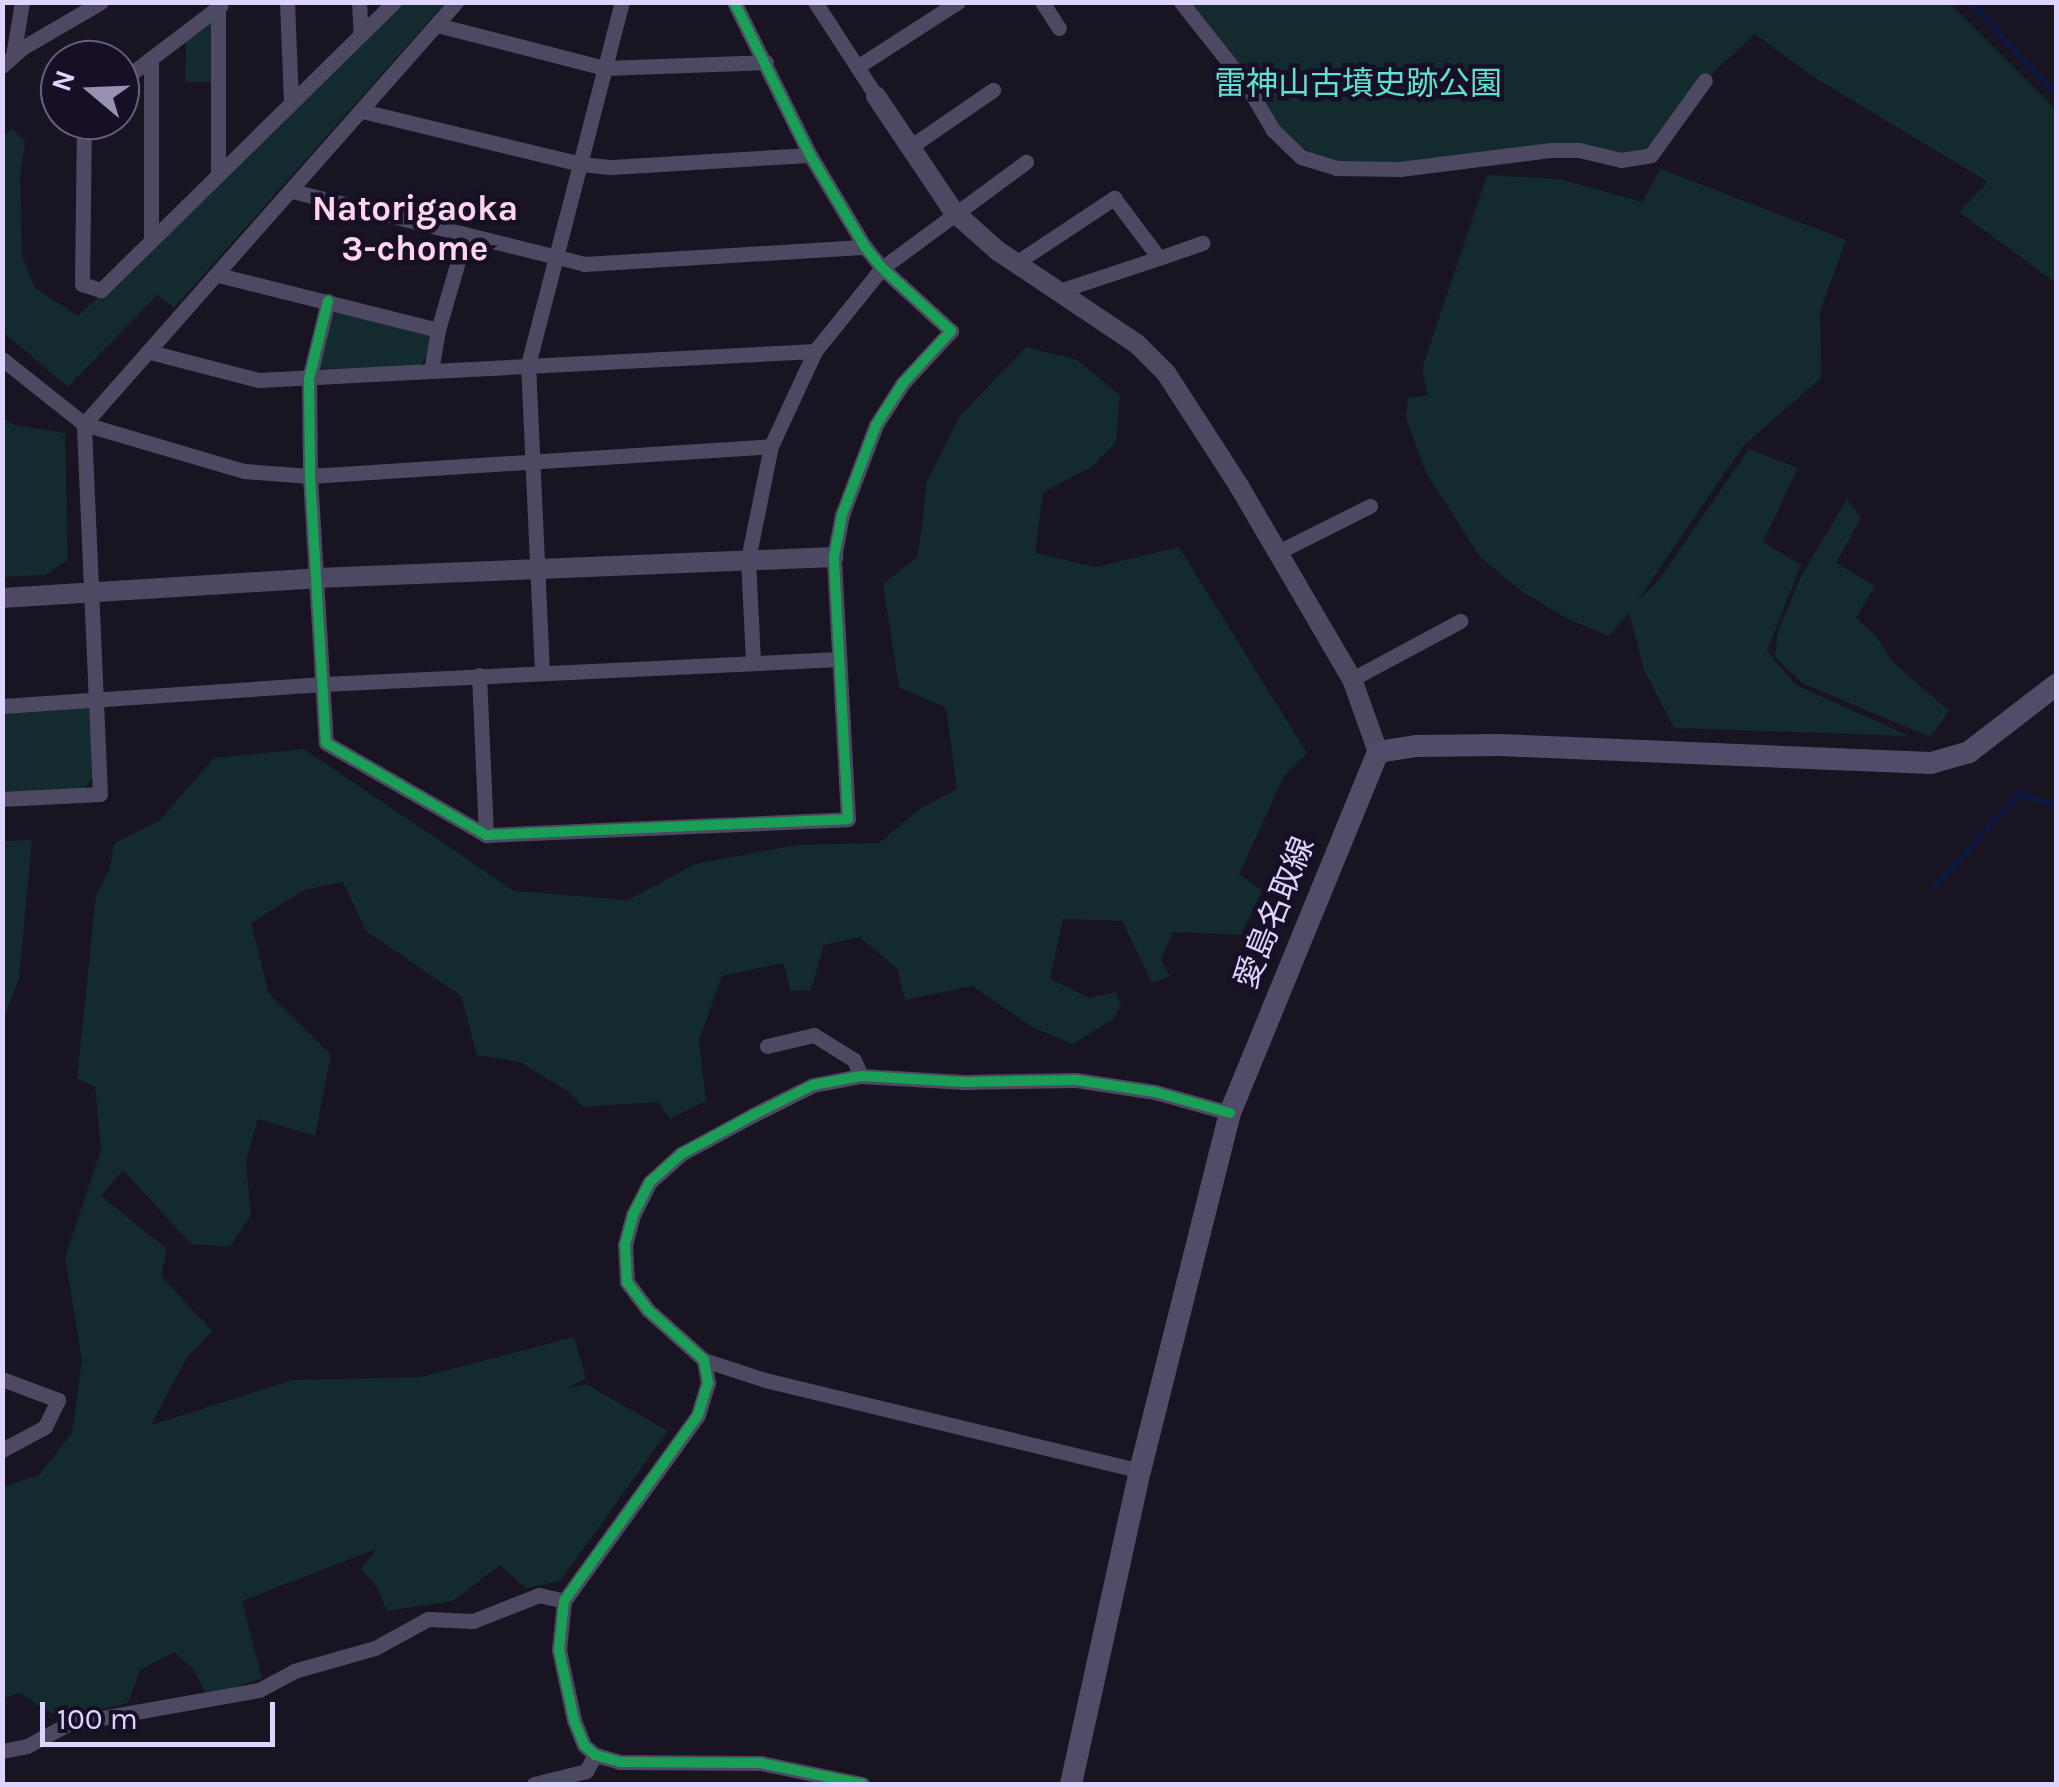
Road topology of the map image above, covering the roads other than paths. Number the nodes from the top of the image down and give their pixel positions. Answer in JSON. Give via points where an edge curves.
{"nodes":[{"id":1,"x":22,"y":2,"type":"edge"},
{"id":2,"x":101,"y":2,"type":"edge"},
{"id":3,"x":287,"y":2,"type":"edge"},
{"id":4,"x":360,"y":2,"type":"edge"},
{"id":5,"x":394,"y":2,"type":"edge"},
{"id":6,"x":456,"y":2,"type":"edge"},
{"id":7,"x":622,"y":2,"type":"edge"},
{"id":8,"x":734,"y":2,"type":"edge"},
{"id":9,"x":815,"y":2,"type":"edge"},
{"id":10,"x":958,"y":2,"type":"edge"},
{"id":11,"x":1042,"y":2,"type":"edge"},
{"id":12,"x":1181,"y":2,"type":"edge"},
{"id":13,"x":220,"y":6,"type":"edge"},
{"id":14,"x":938,"y":8,"type":"edge"},
{"id":15,"x":437,"y":25,"type":"junction"},
{"id":16,"x":1059,"y":28,"type":"dead end"},
{"id":17,"x":362,"y":34,"type":"junction"},
{"id":18,"x":8,"y":61,"type":"edge"},
{"id":19,"x":150,"y":62,"type":"junction"},
{"id":20,"x":766,"y":62,"type":"junction"},
{"id":21,"x":857,"y":66,"type":"junction"},
{"id":22,"x":605,"y":68,"type":"junction"},
{"id":23,"x":140,"y":69,"type":"edge"},
{"id":24,"x":1705,"y":80,"type":"dead end"},
{"id":25,"x":993,"y":90,"type":"dead end"},
{"id":26,"x":876,"y":96,"type":"joint"},
{"id":27,"x":291,"y":102,"type":"junction"},
{"id":28,"x":362,"y":111,"type":"junction"},
{"id":29,"x":84,"y":140,"type":"edge"},
{"id":30,"x":910,"y":147,"type":"junction"},
{"id":31,"x":810,"y":155,"type":"junction"},
{"id":32,"x":1026,"y":162,"type":"dead end"},
{"id":33,"x":581,"y":164,"type":"junction"},
{"id":34,"x":218,"y":173,"type":"junction"},
{"id":35,"x":292,"y":191,"type":"junction"},
{"id":36,"x":954,"y":212,"type":"junction"},
{"id":37,"x":464,"y":237,"type":"junction"},
{"id":38,"x":150,"y":238,"type":"junction"},
{"id":39,"x":1202,"y":243,"type":"dead end"},
{"id":40,"x":865,"y":247,"type":"junction"},
{"id":41,"x":553,"y":258,"type":"junction"},
{"id":42,"x":1159,"y":258,"type":"junction"},
{"id":43,"x":1016,"y":263,"type":"junction"},
{"id":44,"x":882,"y":268,"type":"junction"},
{"id":45,"x":218,"y":275,"type":"junction"},
{"id":46,"x":1056,"y":292,"type":"junction"},
{"id":47,"x":328,"y":301,"type":"junction"},
{"id":48,"x":438,"y":330,"type":"junction"},
{"id":49,"x":814,"y":351,"type":"junction"},
{"id":50,"x":150,"y":352,"type":"junction"},
{"id":51,"x":2,"y":358,"type":"edge"},
{"id":52,"x":528,"y":366,"type":"junction"},
{"id":53,"x":432,"y":370,"type":"junction"},
{"id":54,"x":309,"y":378,"type":"junction"},
{"id":55,"x":84,"y":424,"type":"junction"},
{"id":56,"x":771,"y":446,"type":"junction"},
{"id":57,"x":533,"y":460,"type":"junction"},
{"id":58,"x":310,"y":476,"type":"junction"},
{"id":59,"x":1370,"y":506,"type":"dead end"},
{"id":60,"x":1278,"y":552,"type":"junction"},
{"id":61,"x":834,"y":557,"type":"junction"},
{"id":62,"x":748,"y":559,"type":"junction"},
{"id":63,"x":535,"y":571,"type":"junction"},
{"id":64,"x":317,"y":578,"type":"junction"},
{"id":65,"x":93,"y":594,"type":"junction"},
{"id":66,"x":2,"y":598,"type":"edge"},
{"id":67,"x":1460,"y":621,"type":"dead end"},
{"id":68,"x":839,"y":658,"type":"junction"},
{"id":69,"x":754,"y":662,"type":"junction"},
{"id":70,"x":542,"y":672,"type":"junction"},
{"id":71,"x":480,"y":675,"type":"junction"},
{"id":72,"x":1352,"y":679,"type":"junction"},
{"id":73,"x":324,"y":684,"type":"junction"},
{"id":74,"x":2056,"y":685,"type":"edge"},
{"id":75,"x":96,"y":701,"type":"junction"},
{"id":76,"x":2,"y":706,"type":"edge"},
{"id":77,"x":1378,"y":752,"type":"junction"},
{"id":78,"x":2,"y":799,"type":"edge"},
{"id":79,"x":486,"y":835,"type":"junction"},
{"id":80,"x":767,"y":1046,"type":"dead end"},
{"id":81,"x":861,"y":1076,"type":"junction"},
{"id":82,"x":1230,"y":1113,"type":"junction"},
{"id":83,"x":704,"y":1360,"type":"junction"},
{"id":84,"x":2,"y":1378,"type":"edge"},
{"id":85,"x":2,"y":1450,"type":"edge"},
{"id":86,"x":1140,"y":1471,"type":"junction"},
{"id":87,"x":564,"y":1601,"type":"junction"},
{"id":88,"x":2,"y":1751,"type":"edge"},
{"id":89,"x":595,"y":1755,"type":"junction"},
{"id":90,"x":534,"y":1784,"type":"edge"},
{"id":91,"x":862,"y":1784,"type":"edge"},
{"id":92,"x":1071,"y":1784,"type":"edge"}],
"edges":[{"from":1,"to":18,"type":"street"},
{"from":2,"to":18,"type":"street"},
{"from":3,"to":27,"type":"street"},
{"from":4,"to":17,"type":"street"},
{"from":5,"to":17,"type":"street"},
{"from":6,"to":15,"type":"street"},
{"from":7,"to":22,"type":"street"},
{"from":8,"to":20,"type":"street"},
{"from":9,"to":21,"type":"street"},
{"from":10,"to":14,"type":"street"},
{"from":11,"to":16,"type":"street"},
{"from":12,"to":24,"type":"street","via":[[1274,130],[1301,157],[1336,168],[1400,169],[1550,150],[1621,160],[1651,155]]},
{"from":13,"to":19,"type":"street"},
{"from":13,"to":34,"type":"street"},
{"from":14,"to":21,"type":"street"},
{"from":15,"to":22,"type":"street"},
{"from":15,"to":28,"type":"street"},
{"from":17,"to":27,"type":"street"},
{"from":19,"to":23,"type":"street"},
{"from":19,"to":38,"type":"street"},
{"from":20,"to":22,"type":"street"},
{"from":20,"to":31,"type":"street"},
{"from":21,"to":26,"type":"street"},
{"from":22,"to":33,"type":"street"},
{"from":25,"to":30,"type":"street"},
{"from":26,"to":30,"type":"street"},
{"from":27,"to":34,"type":"street"},
{"from":28,"to":33,"type":"street"},
{"from":28,"to":35,"type":"street"},
{"from":29,"to":38,"type":"street","via":[[82,284],[101,290]]},
{"from":30,"to":36,"type":"street"},
{"from":31,"to":33,"type":"street"},
{"from":31,"to":40,"type":"street"},
{"from":32,"to":36,"type":"street"},
{"from":33,"to":41,"type":"street"},
{"from":34,"to":38,"type":"street"},
{"from":35,"to":37,"type":"street"},
{"from":35,"to":45,"type":"street"},
{"from":36,"to":43,"type":"street"},
{"from":36,"to":44,"type":"street"},
{"from":37,"to":41,"type":"street"},
{"from":37,"to":48,"type":"street"},
{"from":39,"to":42,"type":"street"},
{"from":40,"to":41,"type":"street","via":[[584,264]]},
{"from":40,"to":44,"type":"street"},
{"from":41,"to":52,"type":"street"},
{"from":42,"to":43,"type":"street","via":[[1114,198]]},
{"from":42,"to":46,"type":"street"},
{"from":43,"to":46,"type":"street"},
{"from":44,"to":49,"type":"street"},
{"from":44,"to":61,"type":"street","via":[[951,330],[903,382],[876,425],[847,499]]},
{"from":45,"to":47,"type":"street"},
{"from":45,"to":50,"type":"street"},
{"from":46,"to":60,"type":"street","via":[[1137,344],[1166,373]]},
{"from":47,"to":48,"type":"street"},
{"from":47,"to":54,"type":"street"},
{"from":48,"to":53,"type":"street"},
{"from":49,"to":52,"type":"street"},
{"from":49,"to":56,"type":"street"},
{"from":50,"to":54,"type":"street","via":[[258,380]]},
{"from":50,"to":55,"type":"street"},
{"from":51,"to":55,"type":"street"},
{"from":52,"to":53,"type":"street"},
{"from":52,"to":57,"type":"street"},
{"from":53,"to":54,"type":"street"},
{"from":54,"to":58,"type":"street"},
{"from":55,"to":58,"type":"street","via":[[244,471]]},
{"from":55,"to":65,"type":"street"},
{"from":56,"to":57,"type":"street"},
{"from":56,"to":62,"type":"street"},
{"from":57,"to":58,"type":"street"},
{"from":57,"to":63,"type":"street"},
{"from":58,"to":64,"type":"street"},
{"from":59,"to":60,"type":"street"},
{"from":60,"to":72,"type":"street"},
{"from":61,"to":62,"type":"street"},
{"from":61,"to":68,"type":"street"},
{"from":62,"to":63,"type":"street"},
{"from":62,"to":69,"type":"street"},
{"from":63,"to":64,"type":"street"},
{"from":63,"to":70,"type":"street"},
{"from":64,"to":65,"type":"street"},
{"from":64,"to":73,"type":"street"},
{"from":65,"to":66,"type":"street"},
{"from":65,"to":75,"type":"street"},
{"from":67,"to":72,"type":"street"},
{"from":68,"to":69,"type":"street"},
{"from":68,"to":79,"type":"street","via":[[848,818]]},
{"from":69,"to":70,"type":"street"},
{"from":70,"to":71,"type":"street"},
{"from":71,"to":73,"type":"street"},
{"from":71,"to":79,"type":"street"},
{"from":72,"to":77,"type":"street"},
{"from":73,"to":75,"type":"street"},
{"from":73,"to":79,"type":"street","via":[[326,743]]},
{"from":74,"to":77,"type":"main road","via":[[1969,752],[1931,763],[1499,745]]},
{"from":75,"to":76,"type":"street"},
{"from":75,"to":78,"type":"street","via":[[100,794]]},
{"from":77,"to":82,"type":"main road","name":"愛島名取線"},
{"from":80,"to":81,"type":"street","via":[[814,1035],[854,1060]]},
{"from":81,"to":82,"type":"street","via":[[1076,1080]]},
{"from":81,"to":83,"type":"street","via":[[813,1086],[752,1115],[681,1154],[650,1182],[625,1245],[627,1282]]},
{"from":82,"to":86,"type":"main road","name":"愛島名取線"},
{"from":83,"to":86,"type":"street"},
{"from":83,"to":87,"type":"street","via":[[708,1383],[698,1415]]},
{"from":84,"to":85,"type":"street","via":[[58,1400],[45,1427]]},
{"from":86,"to":92,"type":"main road","name":"愛島名取線"},
{"from":87,"to":88,"type":"street","via":[[538,1594],[474,1620],[428,1619],[375,1648],[294,1671],[259,1690],[68,1724]]},
{"from":87,"to":89,"type":"street","via":[[559,1650],[574,1720]]},
{"from":89,"to":90,"type":"street","via":[[586,1771]]},
{"from":89,"to":91,"type":"street","via":[[620,1762],[761,1763]]}]}
